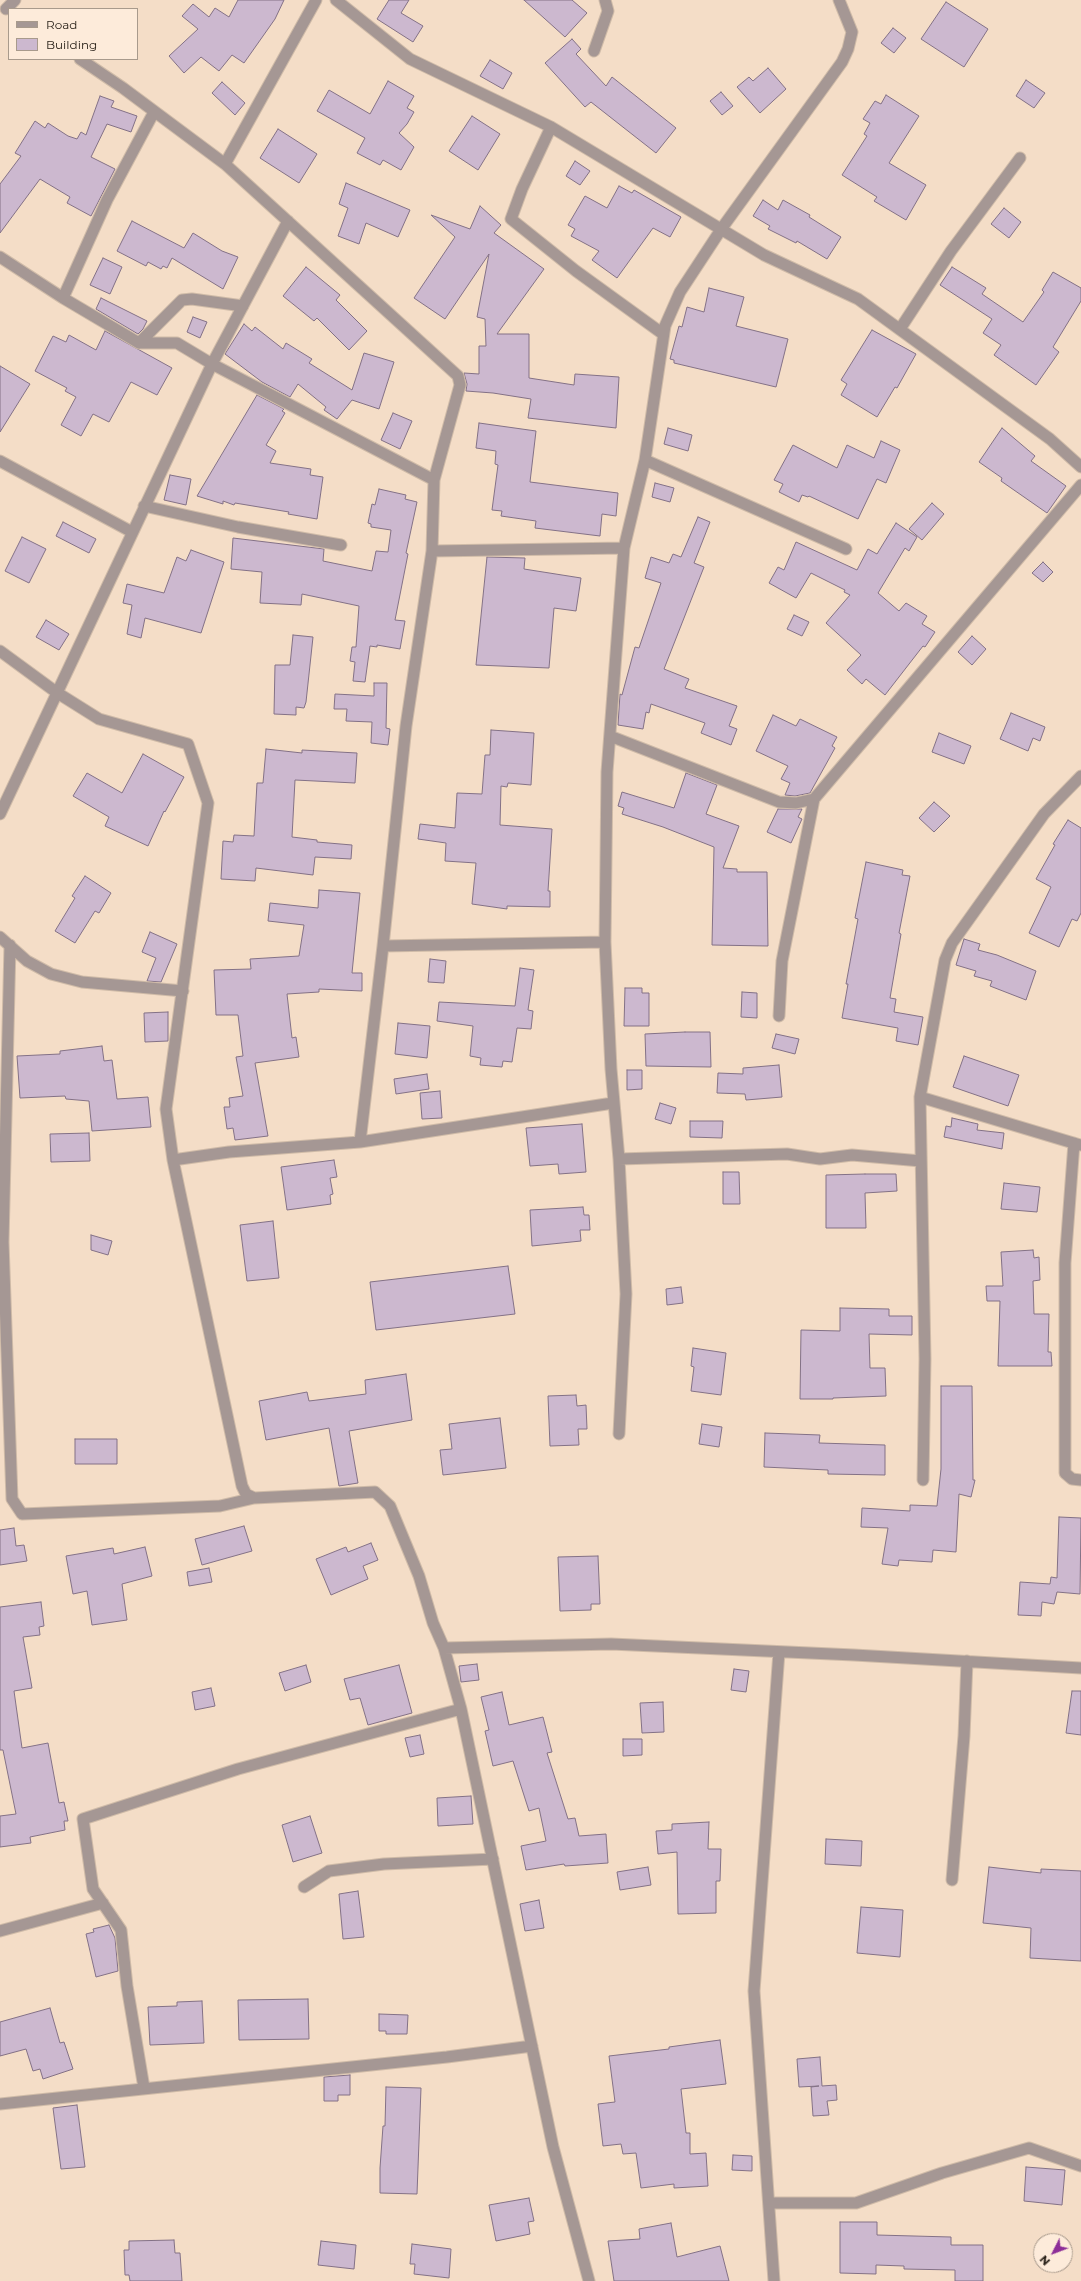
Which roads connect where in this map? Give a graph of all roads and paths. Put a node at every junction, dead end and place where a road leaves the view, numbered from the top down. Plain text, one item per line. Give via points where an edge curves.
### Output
1 (15, 0) edge
2 (316, 0) edge
3 (336, 0) edge
4 (605, 0) edge
5 (839, 0) edge
6 (5, 9) edge
7 (594, 51) dead end
8 (81, 60) edge
9 (154, 112) junction
10 (551, 127) junction
11 (1020, 158) dead end
12 (225, 164) junction
13 (288, 221) junction
14 (722, 228) junction
15 (0, 257) edge
16 (63, 298) junction
17 (243, 306) junction
18 (900, 329) junction
19 (663, 334) junction
20 (139, 343) junction
21 (212, 364) junction
22 (645, 460) junction
23 (0, 461) edge
24 (1081, 467) edge
25 (434, 480) junction
26 (1081, 484) edge
27 (144, 506) junction
28 (132, 532) junction
29 (341, 545) dead end
30 (624, 548) junction
31 (846, 548) dead end
32 (432, 551) junction
33 (0, 651) edge
34 (56, 692) junction
35 (610, 736) junction
36 (1081, 776) edge
37 (814, 800) junction
38 (0, 814) edge
39 (0, 937) edge
40 (605, 942) junction
41 (10, 945) junction
42 (383, 946) junction
43 (183, 990) junction
44 (779, 1016) dead end
45 (920, 1097) junction
46 (613, 1102) junction
47 (360, 1142) junction
48 (1078, 1144) edge
49 (619, 1159) junction
50 (173, 1160) junction
51 (921, 1161) junction
52 (2, 1242) edge
53 (619, 1434) dead end
54 (923, 1480) dead end
55 (1081, 1480) edge
56 (254, 1498) junction
57 (444, 1648) junction
58 (778, 1652) junction
59 (967, 1661) junction
60 (1081, 1668) edge
61 (461, 1709) junction
62 (493, 1859) junction
63 (952, 1880) dead end
64 (304, 1887) dead end
65 (103, 1903) junction
66 (0, 1931) edge
67 (532, 2046) junction
68 (144, 2088) junction
69 (0, 2104) edge
70 (1081, 2166) edge
71 (769, 2203) junction
72 (589, 2281) edge
73 (774, 2281) edge

1 - 6 street
2 - 12 street
3 - 10 street via 410,59
4 - 7 street via 608,11
5 - 14 street via 852,32 842,62
8 - 9 street
9 - 12 street
9 - 16 street via 107,200
10 - 14 street
10 - 19 street via 511,219 576,271
11 - 18 street via 950,251
12 - 13 street
13 - 17 street
13 - 25 street via 458,376 460,385
14 - 18 street via 764,256 858,299
14 - 19 street via 680,292
15 - 16 street
16 - 20 street
17 - 20 street via 182,300
17 - 21 street
18 - 24 street via 1050,439
19 - 22 street
20 - 21 street via 177,343
21 - 25 street
21 - 27 street
22 - 30 street
22 - 31 street
23 - 28 street
25 - 32 street
26 - 37 street
27 - 28 street
27 - 29 street via 238,527
28 - 34 street
30 - 32 street
30 - 35 street
32 - 42 street via 406,726
33 - 34 street
34 - 38 street
34 - 43 street via 100,719 188,744 208,803
35 - 37 street via 779,802
35 - 40 street via 607,772
36 - 45 street via 1044,814 952,943 945,960
37 - 44 street via 782,961
39 - 41 street
40 - 42 street
40 - 46 street
41 - 43 street via 27,961 51,974 82,982
41 - 52 street
42 - 47 street
43 - 50 street via 166,1109
45 - 48 street
45 - 51 street
46 - 47 street
46 - 49 street
47 - 50 street via 229,1152
48 - 55 street via 1065,1263 1066,1473 1072,1479
49 - 51 street via 787,1154 820,1159 852,1155
49 - 53 street via 626,1294
50 - 56 street via 242,1486 246,1494
51 - 54 street via 925,1359
52 - 56 street via 12,1499 22,1514 220,1506
56 - 57 street via 376,1492 390,1506 419,1576 433,1623
57 - 58 street via 611,1644
57 - 61 street
58 - 59 street
58 - 71 street via 754,1991
59 - 60 street
59 - 63 street via 964,1736
61 - 62 street
61 - 65 street via 238,1769 83,1819 93,1889
62 - 64 street via 384,1864 329,1872
62 - 67 street
65 - 66 street
65 - 68 street via 121,1930 127,1986
67 - 68 street
67 - 72 street via 553,2147
68 - 69 street
70 - 71 street via 1029,2148 942,2173 856,2203
71 - 73 street

